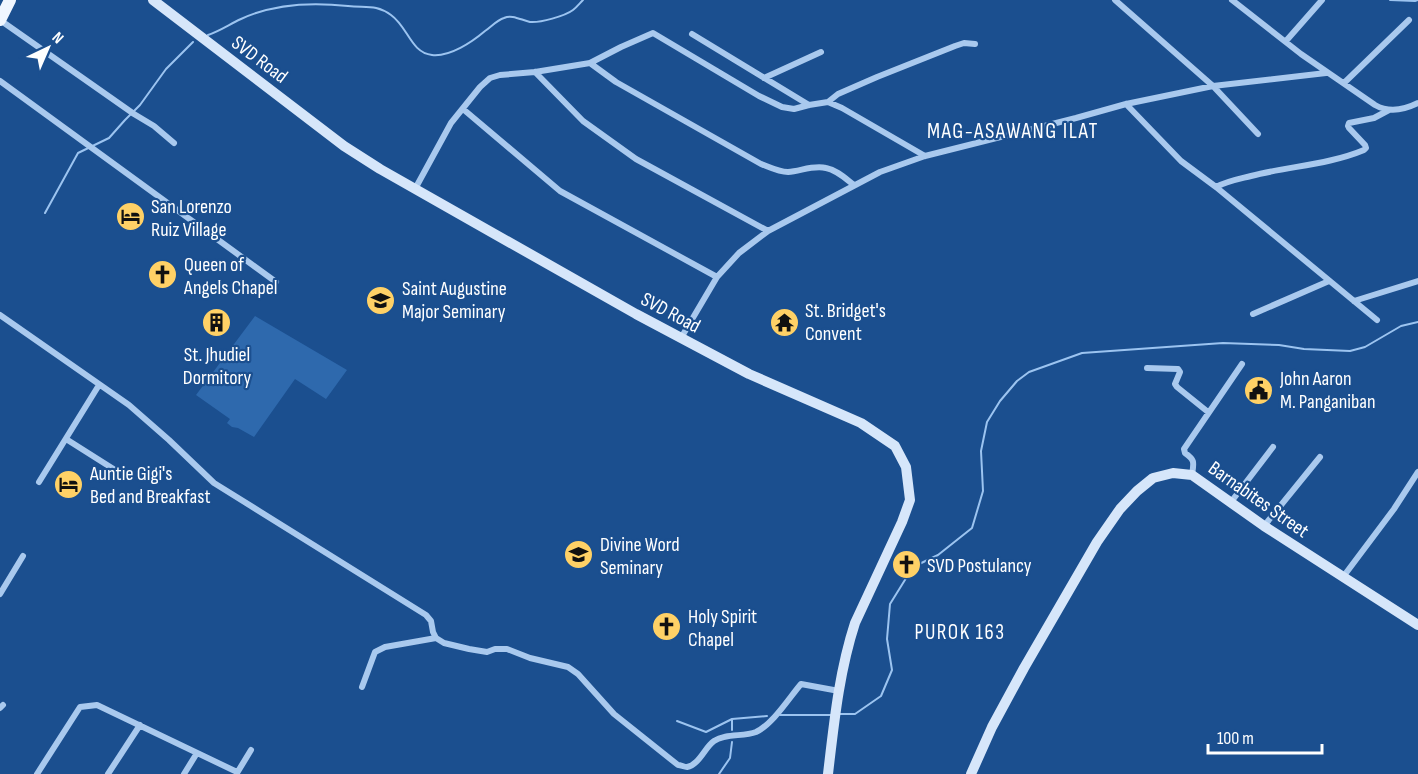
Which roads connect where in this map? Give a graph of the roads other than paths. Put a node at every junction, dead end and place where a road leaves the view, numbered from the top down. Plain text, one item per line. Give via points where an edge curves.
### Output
1 (10, 0) edge
2 (153, 0) edge
3 (1115, 0) edge
4 (1232, 0) edge
5 (1322, 0) edge
6 (0, 20) edge
7 (1409, 20) dead end
8 (692, 34) dead end
9 (1286, 41) junction
10 (975, 44) dead end
11 (821, 52) dead end
12 (590, 63) junction
13 (535, 72) junction
14 (1326, 72) junction
15 (764, 78) junction
16 (0, 81) edge
17 (1344, 83) junction
18 (1213, 86) junction
19 (828, 102) junction
20 (1126, 104) junction
21 (808, 105) junction
22 (1416, 106) edge
23 (464, 109) junction
24 (1389, 110) junction
25 (1258, 134) dead end
26 (174, 143) dead end
27 (925, 156) junction
28 (854, 185) junction
29 (1216, 187) junction
30 (415, 189) junction
31 (768, 231) junction
32 (717, 277) junction
33 (1329, 281) junction
34 (1418, 281) edge
35 (276, 282) dead end
36 (1354, 301) junction
37 (1253, 314) dead end
38 (0, 315) edge
39 (1377, 320) dead end
40 (681, 338) junction
41 (1242, 364) dead end
42 (1147, 368) dead end
43 (99, 385) junction
44 (1208, 412) junction
45 (66, 439) junction
46 (1273, 447) dead end
47 (1320, 457) dead end
48 (115, 470) dead end
49 (1418, 472) edge
50 (1192, 475) junction
51 (39, 482) dead end
52 (1231, 502) junction
53 (1264, 526) junction
54 (23, 556) dead end
55 (1343, 577) junction
56 (0, 594) edge
57 (1418, 625) edge
58 (436, 638) junction
59 (362, 687) dead end
60 (839, 691) junction
61 (140, 725) junction
62 (251, 750) dead end
63 (197, 753) junction
64 (237, 773) edge
65 (37, 774) edge
66 (108, 774) edge
67 (184, 774) edge
68 (828, 774) edge
69 (970, 774) edge

1 - 6 main road
2 - 30 main road, SVD Road via 344,146
3 - 18 street
4 - 9 street
5 - 9 street
6 - 26 street
7 - 17 street
8 - 15 street
9 - 14 street
10 - 19 street via 955,46 838,94
11 - 15 street
12 - 13 street
12 - 21 street via 653,33 774,103 794,109
12 - 28 street via 616,82 761,164 787,172 826,168
13 - 23 street via 490,78
13 - 31 street via 583,121 636,159
14 - 17 street
14 - 18 street
15 - 21 street
16 - 35 street
17 - 24 street
18 - 20 street
18 - 25 street
19 - 21 street
19 - 27 street
20 - 27 street
20 - 29 street via 1181,161
22 - 24 street
23 - 30 street via 451,123
23 - 32 street via 560,191
24 - 29 street via 1349,123 1365,145 1364,150
27 - 28 street
28 - 31 street
29 - 33 street
30 - 40 main road, SVD Road
31 - 32 street via 739,253
32 - 40 street
33 - 36 street
33 - 37 street
34 - 36 street
36 - 39 street
38 - 43 street
40 - 60 main road, SVD Road via 749,374 861,423 895,446 906,467 910,500 855,623
41 - 44 street
42 - 44 street via 1178,369 1177,387
43 - 45 street
43 - 58 street via 129,405 214,483 426,615
44 - 50 street via 1184,449 1193,459
45 - 48 street
45 - 51 street
46 - 52 street
47 - 53 street
49 - 55 street
50 - 52 main road, Barnabites Street
50 - 69 main road, Barnabites Street via 1173,473 1153,478 1112,520 1024,668
52 - 53 main road, Barnabites Street
53 - 55 main road, Barnabites Street
54 - 56 street
55 - 57 main road, Barnabites Street
58 - 59 street via 375,652
58 - 60 street via 469,650 507,649 568,667 614,714 678,765 688,767 713,741 762,728 801,684
60 - 68 main road, SVD Road
61 - 63 street
61 - 65 street via 97,705 80,707
61 - 66 street
62 - 64 street
63 - 64 street
63 - 67 street

